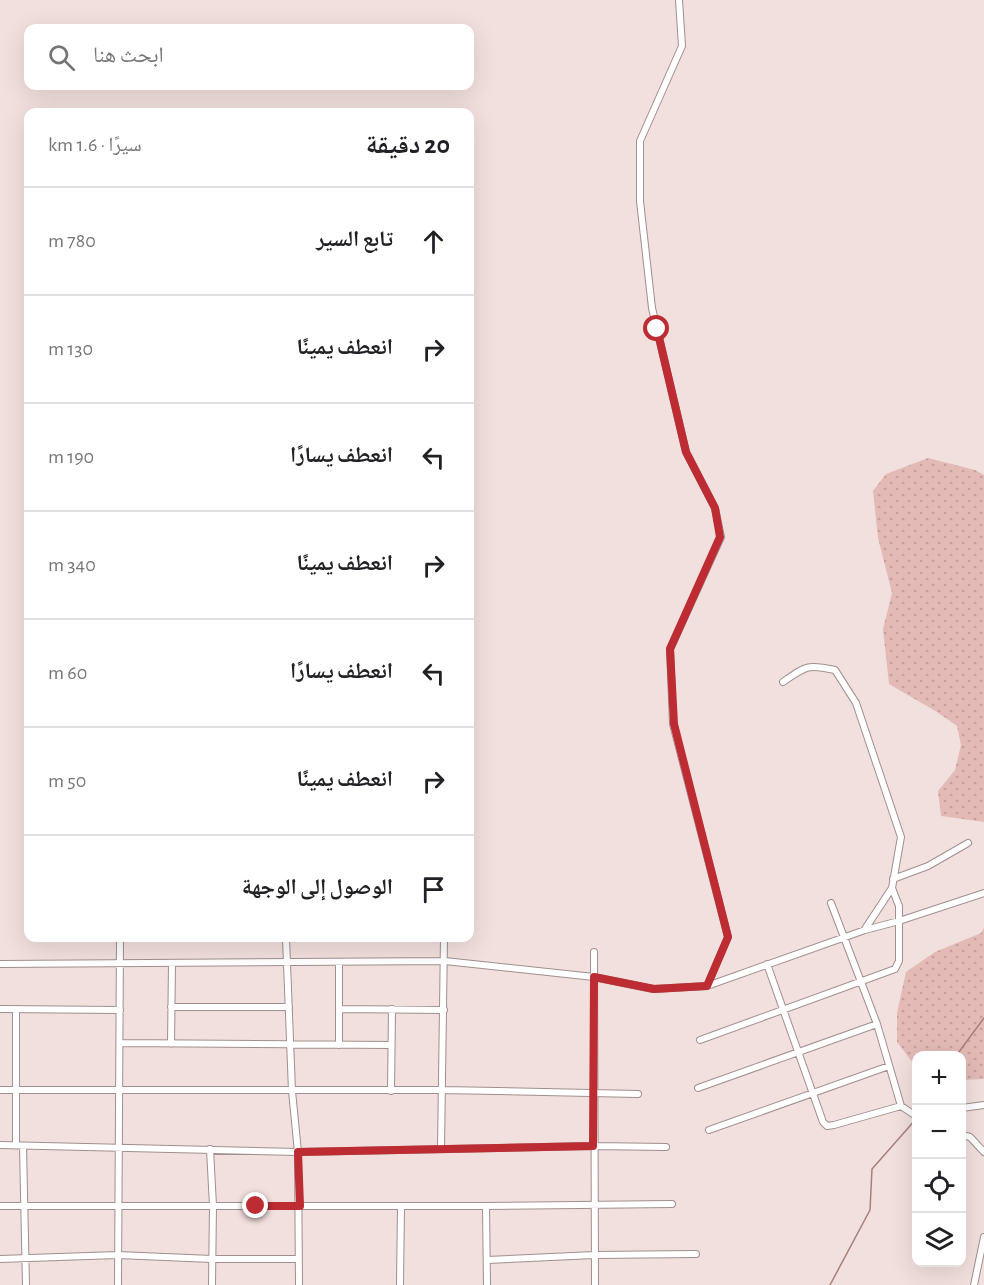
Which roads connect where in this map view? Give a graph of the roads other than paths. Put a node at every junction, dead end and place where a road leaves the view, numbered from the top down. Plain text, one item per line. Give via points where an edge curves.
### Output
1 (679, 0) edge
2 (783, 682) dead end
3 (968, 843) dead end
4 (893, 879) junction
5 (892, 888) junction
6 (984, 893) edge
7 (831, 903) dead end
8 (899, 921) junction
9 (865, 930) junction
10 (844, 937) junction
11 (120, 942) edge
12 (286, 942) edge
13 (444, 942) edge
14 (594, 952) dead end
15 (445, 961) junction
16 (287, 962) junction
17 (339, 962) junction
18 (0, 964) edge
19 (120, 964) junction
20 (172, 964) junction
21 (767, 964) junction
22 (594, 977) junction
23 (862, 982) junction
24 (707, 986) junction
25 (171, 1007) junction
26 (289, 1007) junction
27 (0, 1009) edge
28 (16, 1009) junction
29 (339, 1009) junction
30 (783, 1009) junction
31 (120, 1010) junction
32 (392, 1010) junction
33 (444, 1010) junction
34 (877, 1024) junction
35 (700, 1040) dead end
36 (120, 1043) junction
37 (171, 1044) junction
38 (290, 1045) junction
39 (339, 1045) junction
40 (391, 1046) junction
41 (799, 1053) junction
42 (889, 1066) junction
43 (698, 1088) dead end
44 (0, 1090) edge
45 (16, 1090) junction
46 (120, 1090) junction
47 (391, 1090) junction
48 (442, 1090) junction
49 (292, 1091) junction
50 (594, 1093) junction
51 (813, 1093) junction
52 (638, 1094) dead end
53 (984, 1105) edge
54 (901, 1106) junction
55 (966, 1107) edge
56 (912, 1113) edge
57 (709, 1130) dead end
58 (966, 1136) edge
59 (0, 1145) edge
60 (20, 1146) junction
61 (593, 1146) junction
62 (120, 1147) junction
63 (666, 1148) dead end
64 (210, 1149) junction
65 (441, 1149) junction
66 (298, 1152) junction
67 (984, 1152) edge
68 (672, 1204) dead end
69 (593, 1205) junction
70 (0, 1206) edge
71 (24, 1206) junction
72 (213, 1206) junction
73 (300, 1206) junction
74 (401, 1206) junction
75 (486, 1206) junction
76 (118, 1207) junction
77 (984, 1237) edge
78 (696, 1254) dead end
79 (118, 1255) junction
80 (594, 1255) junction
81 (26, 1258) junction
82 (0, 1259) edge
83 (212, 1259) junction
84 (297, 1259) junction
85 (487, 1260) junction
86 (981, 1270) edge
87 (26, 1285) edge
88 (118, 1285) edge
89 (212, 1285) edge
90 (298, 1285) edge
91 (400, 1285) edge
92 (487, 1285) edge
93 (595, 1285) edge
94 (974, 1285) edge

1 - 24 street via 682,46 640,141 640,201 652,308 686,452 715,508 720,537 670,649 674,724 728,937
2 - 4 street via 813,665 835,670 856,703 901,837
3 - 4 street via 928,866
4 - 5 street
5 - 8 street via 899,906
5 - 9 street
6 - 8 street
7 - 10 street
8 - 9 street
8 - 23 street via 899,961 895,969
9 - 10 street
10 - 21 street
10 - 23 street
11 - 19 street
12 - 16 street
13 - 15 street
14 - 22 street
15 - 17 street
15 - 22 street
15 - 33 street
16 - 17 street
16 - 20 street
16 - 26 street
17 - 29 street
18 - 19 street
19 - 20 street
19 - 31 street
20 - 25 street
21 - 24 street
21 - 30 street
22 - 24 street via 654,989
22 - 50 street
23 - 30 street
23 - 34 street
25 - 26 street
25 - 37 street
26 - 38 street
27 - 28 street
28 - 31 street
28 - 45 street
29 - 32 street
29 - 39 street
30 - 35 street
30 - 41 street
31 - 36 street
32 - 33 street
32 - 40 street
33 - 48 street
34 - 41 street
34 - 42 street
36 - 37 street
36 - 46 street
37 - 38 street
38 - 39 street
38 - 49 street
39 - 40 street
40 - 47 street
41 - 43 street
41 - 51 street
42 - 51 street
42 - 54 street
44 - 45 street
45 - 46 street
45 - 60 street
46 - 49 street
46 - 62 street
47 - 48 street
47 - 49 street
48 - 50 street
48 - 65 street
49 - 66 street
50 - 52 street
50 - 61 street
51 - 54 street via 827,1126
51 - 57 street
53 - 55 street
54 - 56 street
58 - 67 street
59 - 60 street
60 - 62 street
60 - 71 street
61 - 63 street
61 - 65 street
61 - 69 street
62 - 64 street
62 - 76 street
64 - 66 street
64 - 72 street
65 - 66 street
66 - 73 street
68 - 69 street
69 - 75 street
69 - 80 street
70 - 71 street
71 - 76 street
71 - 81 street
72 - 73 street
72 - 76 street
72 - 83 street
73 - 74 street
73 - 84 street
74 - 75 street
74 - 91 street
75 - 85 street
76 - 79 street
77 - 86 street
78 - 80 street
79 - 81 street
79 - 83 street
79 - 88 street
80 - 85 street
80 - 93 street
81 - 82 street
81 - 87 street
83 - 84 street
83 - 89 street
84 - 90 street
85 - 92 street
86 - 94 street

